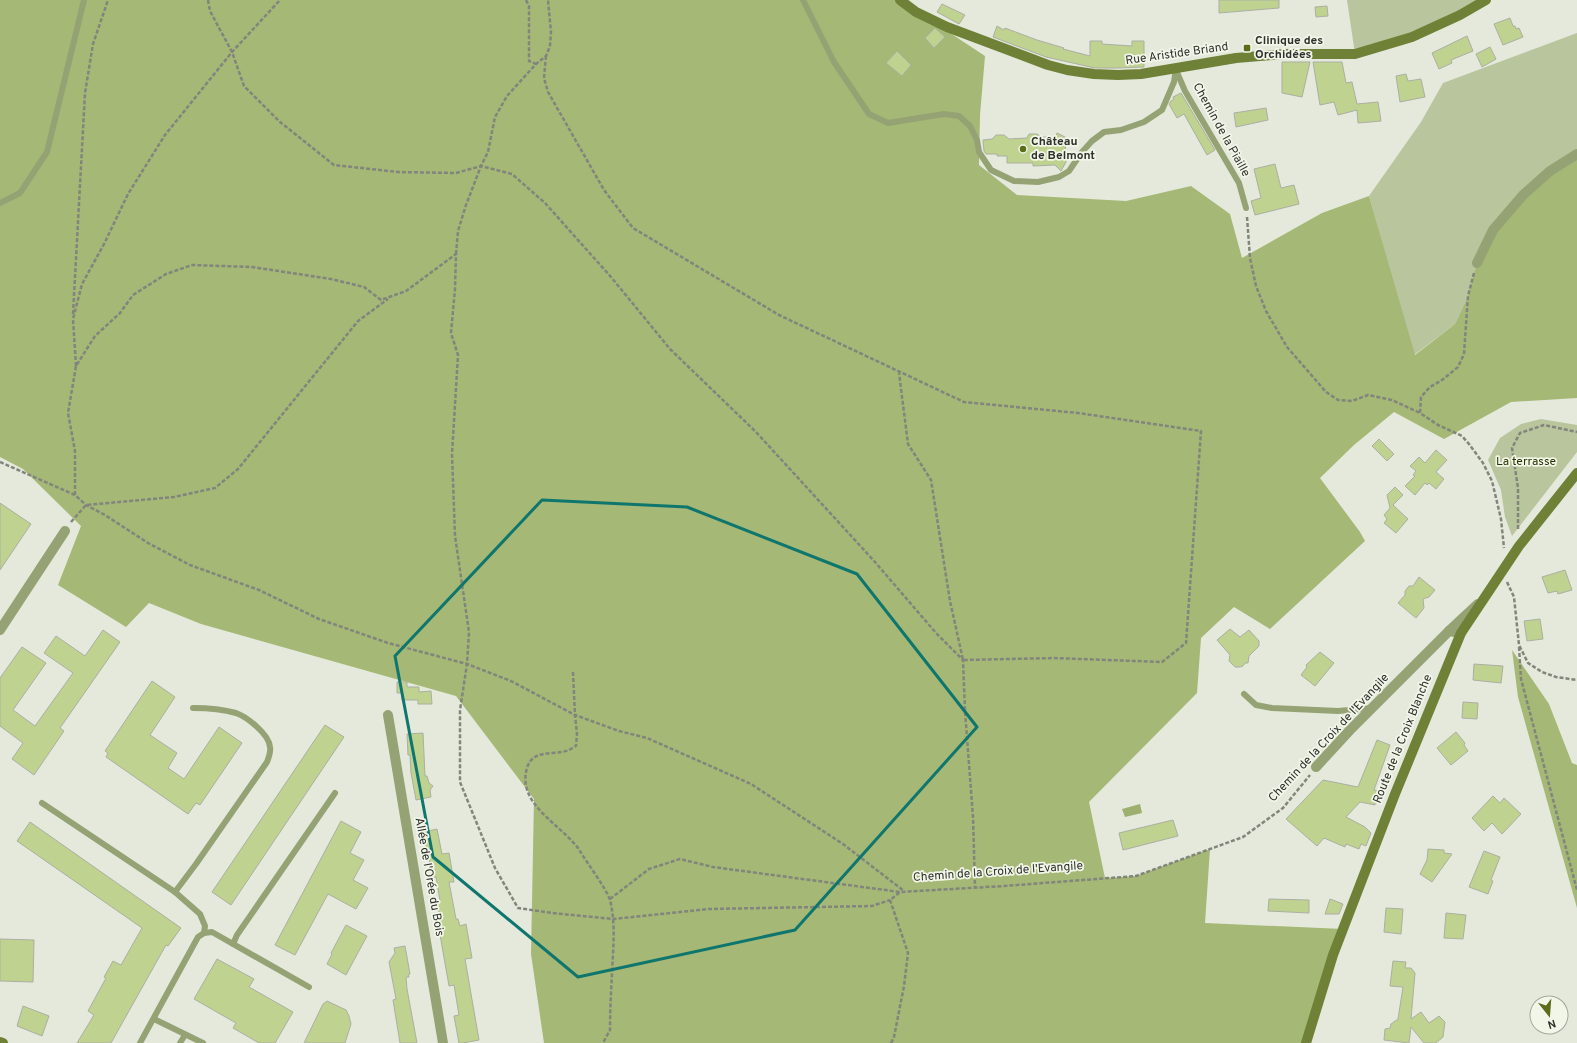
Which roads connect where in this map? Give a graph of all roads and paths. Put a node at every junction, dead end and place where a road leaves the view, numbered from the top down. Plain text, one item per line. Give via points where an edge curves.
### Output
1 (84, 0) edge
2 (108, 0) edge
3 (208, 0) edge
4 (280, 0) edge
5 (526, 0) edge
6 (548, 0) edge
7 (803, 0) edge
8 (900, 0) edge
9 (1481, 2) edge
10 (232, 52) junction
11 (546, 56) junction
12 (536, 64) junction
13 (1176, 68) junction
14 (1577, 154) edge
15 (481, 166) junction
16 (0, 203) edge
17 (1246, 208) joint
18 (456, 254) junction
19 (1477, 263) joint
20 (391, 296) junction
21 (73, 320) junction
22 (76, 366) junction
23 (899, 373) junction
24 (1420, 413) junction
25 (1577, 432) edge
26 (0, 462) edge
27 (1577, 473) edge
28 (75, 495) junction
29 (86, 505) junction
30 (65, 531) joint
31 (1519, 546) junction
32 (1505, 551) dead end
33 (1502, 571) junction
34 (1482, 600) junction
35 (0, 630) edge
36 (1448, 631) junction
37 (1461, 632) junction
38 (1519, 645) junction
39 (963, 660) junction
40 (467, 664) junction
41 (574, 672) dead end
42 (1577, 680) edge
43 (1244, 694) dead end
44 (193, 708) dead end
45 (1372, 708) junction
46 (388, 715) dead end
47 (575, 715) junction
48 (1316, 767) joint
49 (335, 793) dead end
50 (42, 803) dead end
51 (975, 887) junction
52 (1577, 890) edge
53 (904, 891) junction
54 (175, 892) junction
55 (900, 892) junction
56 (610, 900) junction
57 (890, 900) junction
58 (613, 918) junction
59 (204, 933) junction
60 (233, 944) junction
61 (309, 987) dead end
62 (154, 1019) junction
63 (185, 1035) junction
64 (0, 1042) edge
65 (3, 1043) edge
66 (140, 1043) edge
67 (180, 1043) edge
68 (204, 1043) edge
69 (443, 1043) edge
70 (603, 1043) edge
71 (891, 1043) edge
72 (1306, 1043) edge

1 - 16 lane via 47,152 20,193
2 - 21 path via 93,44 85,92
3 - 10 path via 210,11
4 - 10 path
5 - 12 path via 529,6 529,60
6 - 11 path via 551,32
7 - 13 lane via 834,62 869,114 888,123 944,114 959,116 970,126 977,140 979,152 991,170 1014,181 1038,182 1059,177 1069,171 1082,152 1104,132 1121,130 1144,122 1162,110 1174,82
8 - 13 main road, Rue Aristide Briand via 916,12 947,27 1067,70 1118,75
9 - 13 main road, Rue Aristide Briand via 1412,37 1355,54 1285,54 1236,58
10 - 15 path via 244,86 280,122 334,166 398,172 456,173
10 - 21 path via 165,135 128,194 82,284
11 - 12 path
11 - 23 path via 544,78 548,92 604,190 633,228 779,315
12 - 15 path via 507,96 495,117 488,152
13 - 17 lane, Chemin de la Piaille via 1185,90 1239,183
14 - 19 street via 1550,171 1523,195 1493,230
15 - 18 path via 458,231
15 - 39 path via 512,174 545,203 670,348 756,432
17 - 24 path via 1250,258 1256,286 1266,311 1286,347 1326,392 1338,400 1352,400 1368,395 1392,400
18 - 20 path via 406,291
18 - 40 path via 451,332 458,355 454,395 453,469 455,536 470,632
19 - 24 path via 1468,296 1464,354 1458,367 1430,387 1421,397
20 - 22 path via 381,300 364,287 331,279 252,267 192,265 166,274 133,295 120,313 95,336
20 - 29 path via 358,321 238,469 215,488 174,497
21 - 22 path
22 - 28 path via 68,413 75,451
23 - 39 path via 908,444 931,480 950,600
23 - 39 path via 964,402 1078,413 1201,432 1186,643 1162,662 1054,658
24 - 32 path via 1462,436 1483,463 1492,481
25 - 31 path via 1544,424 1520,433 1512,448 1518,488
26 - 28 path, Chemin de la Croix de l'Evangile
27 - 31 main road, Route de la Croix Blanche
28 - 29 path, Chemin de la Croix de l'Evangile
29 - 30 path
29 - 40 path, Chemin de la Croix de l'Evangile via 190,565 259,590 319,619 388,643
30 - 35 street
31 - 33 main road, Route de la Croix Blanche
33 - 34 main road, Route de la Croix Blanche
33 - 38 path via 1514,596
34 - 36 street, Chemin de la Croix de l'Evangile
34 - 37 main road, Route de la Croix Blanche
36 - 37 street
36 - 45 street, Chemin de la Croix de l'Evangile
37 - 72 main road, Route de la Croix Blanche via 1333,955
38 - 42 path via 1528,663 1542,672
38 - 52 path via 1521,680
39 - 51 path via 974,817
40 - 47 path, Chemin de la Croix de l'Evangile via 511,681
40 - 58 path via 460,710 460,782 495,868 518,908
41 - 47 path
43 - 45 lane via 1256,705 1268,708 1338,711
44 - 54 lane via 214,708 237,714 250,721 268,740 270,756
45 - 48 street, Chemin de la Croix de l'Evangile
46 - 69 street, Allée de l'Orée du Bois
47 - 53 path, Chemin de la Croix de l'Evangile via 647,738 751,784 843,844
47 - 56 path via 576,746 568,750 540,754 532,759 525,776 526,785 538,810 578,848
48 - 51 path, Chemin de la Croix de l'Evangile via 1283,808 1243,837 1136,876
49 - 60 lane
50 - 54 lane
51 - 53 path, Chemin de la Croix de l'Evangile
53 - 55 path
54 - 59 lane via 200,914 205,926
55 - 56 path via 713,866 680,859 649,869
55 - 57 path
56 - 58 path
57 - 58 path via 872,906 709,909
57 - 71 path via 908,953 904,986
58 - 70 path via 610,1030
59 - 60 lane via 212,932
59 - 62 lane via 198,936
60 - 61 lane
62 - 63 lane
62 - 66 lane
63 - 67 lane
63 - 68 lane
64 - 65 main road

